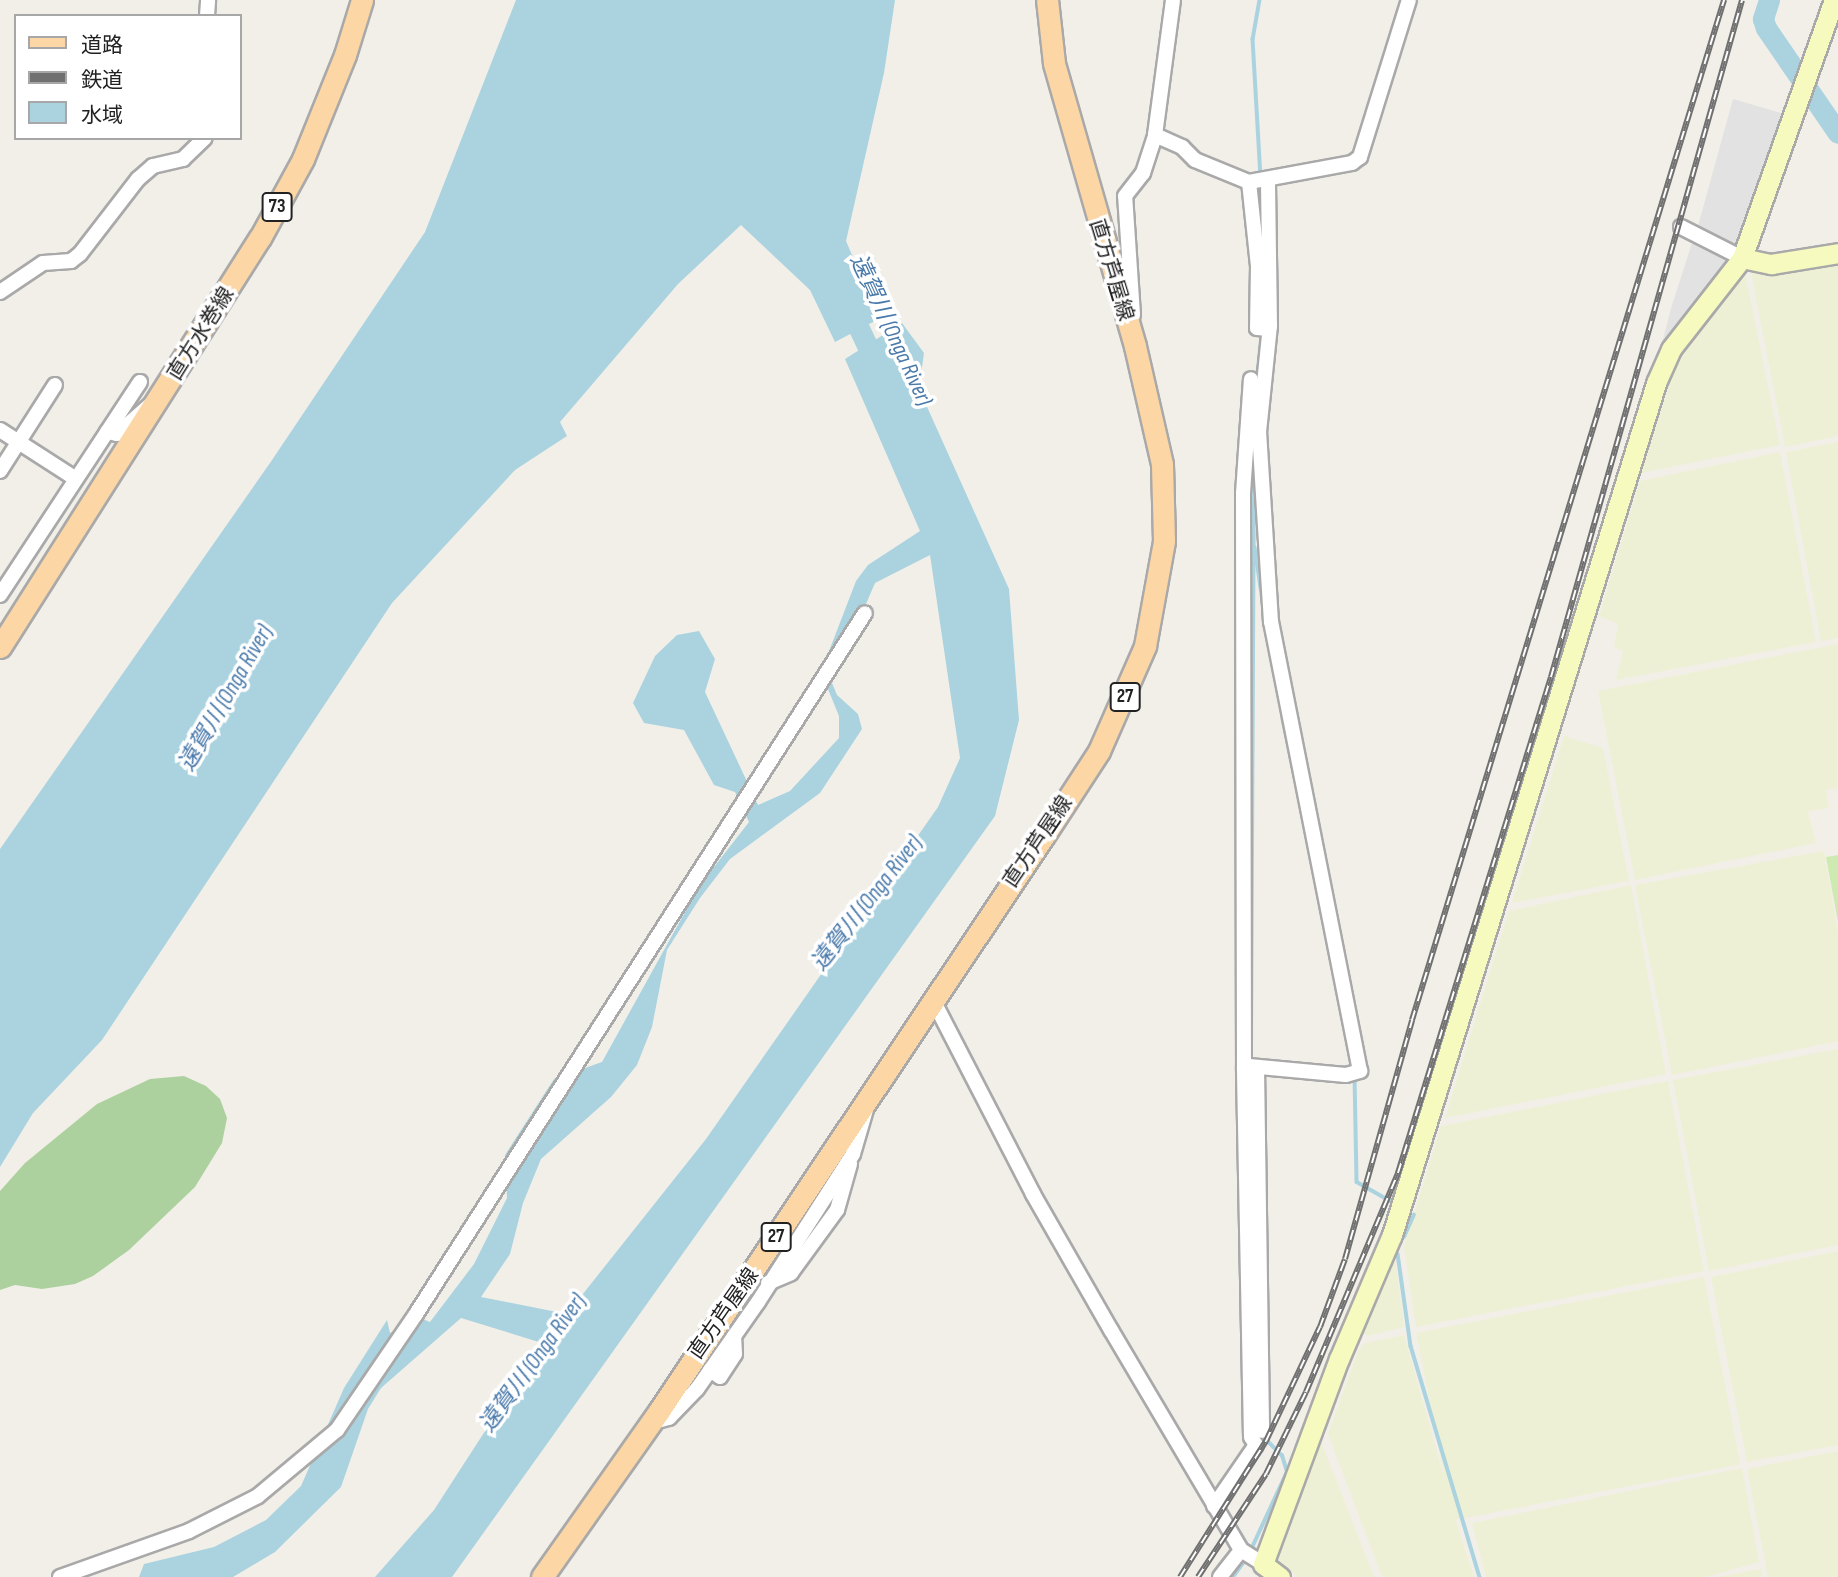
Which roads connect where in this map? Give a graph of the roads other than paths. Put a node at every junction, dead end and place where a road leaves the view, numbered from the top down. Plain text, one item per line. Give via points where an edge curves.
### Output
1 (362, 0) edge
2 (1047, 0) edge
3 (1173, 0) edge
4 (1409, 0) edge
5 (1835, 0) edge
6 (1155, 135) junction
7 (203, 140) edge
8 (1259, 181) junction
9 (1681, 227) dead end
10 (1838, 253) edge
11 (1742, 258) junction
12 (0, 292) edge
13 (1135, 346) junction
14 (1251, 379) dead end
15 (141, 382) dead end
16 (55, 385) dead end
17 (160, 399) junction
18 (0, 430) edge
19 (107, 432) junction
20 (19, 442) junction
21 (0, 471) edge
22 (76, 479) junction
23 (0, 595) edge
24 (864, 613) dead end
25 (0, 647) edge
26 (933, 1000) junction
27 (866, 1101) junction
28 (650, 1423) junction
29 (1262, 1431) dead end
30 (1214, 1506) junction
31 (1251, 1557) junction
32 (60, 1577) edge
33 (542, 1577) edge
34 (1220, 1577) edge
35 (1280, 1577) edge

1 - 17 main road, 直方水巻線 / 73 via 303,159
2 - 13 main road, 直方芦屋線 / 27 via 1060,88
3 - 6 street
4 - 8 street via 1360,157 1352,163
5 - 11 street
6 - 8 street via 1182,147 1195,160
6 - 13 street via 1143,173 1125,196
7 - 12 street via 183,159 153,166 138,179 71,261 43,263
8 - 29 street via 1265,328 1259,432 1270,622 1360,1072 1254,1067
9 - 11 street
10 - 11 street via 1771,264
11 - 31 street via 1671,349 1656,383 1407,1190
13 - 26 main road, 直方芦屋線 / 27 via 1163,464 1162,555 1145,646 1099,751
14 - 30 street via 1243,493 1244,1066 1251,1437 1256,1445
15 - 19 street
16 - 20 street
17 - 19 street via 140,410 117,434
17 - 25 main road, 直方水巻線 / 73
18 - 20 street
19 - 22 street
20 - 21 street
20 - 22 street
22 - 23 street
24 - 32 street via 424,1303 337,1430 258,1496 189,1531
26 - 27 main road, 直方芦屋線 / 27
26 - 30 street via 1033,1194
27 - 28 main road, 直方芦屋線 / 27
27 - 28 street via 867,1114 851,1156 734,1336 669,1418
28 - 33 main road, 直方芦屋線 / 27
30 - 31 street
31 - 34 street
31 - 35 street

